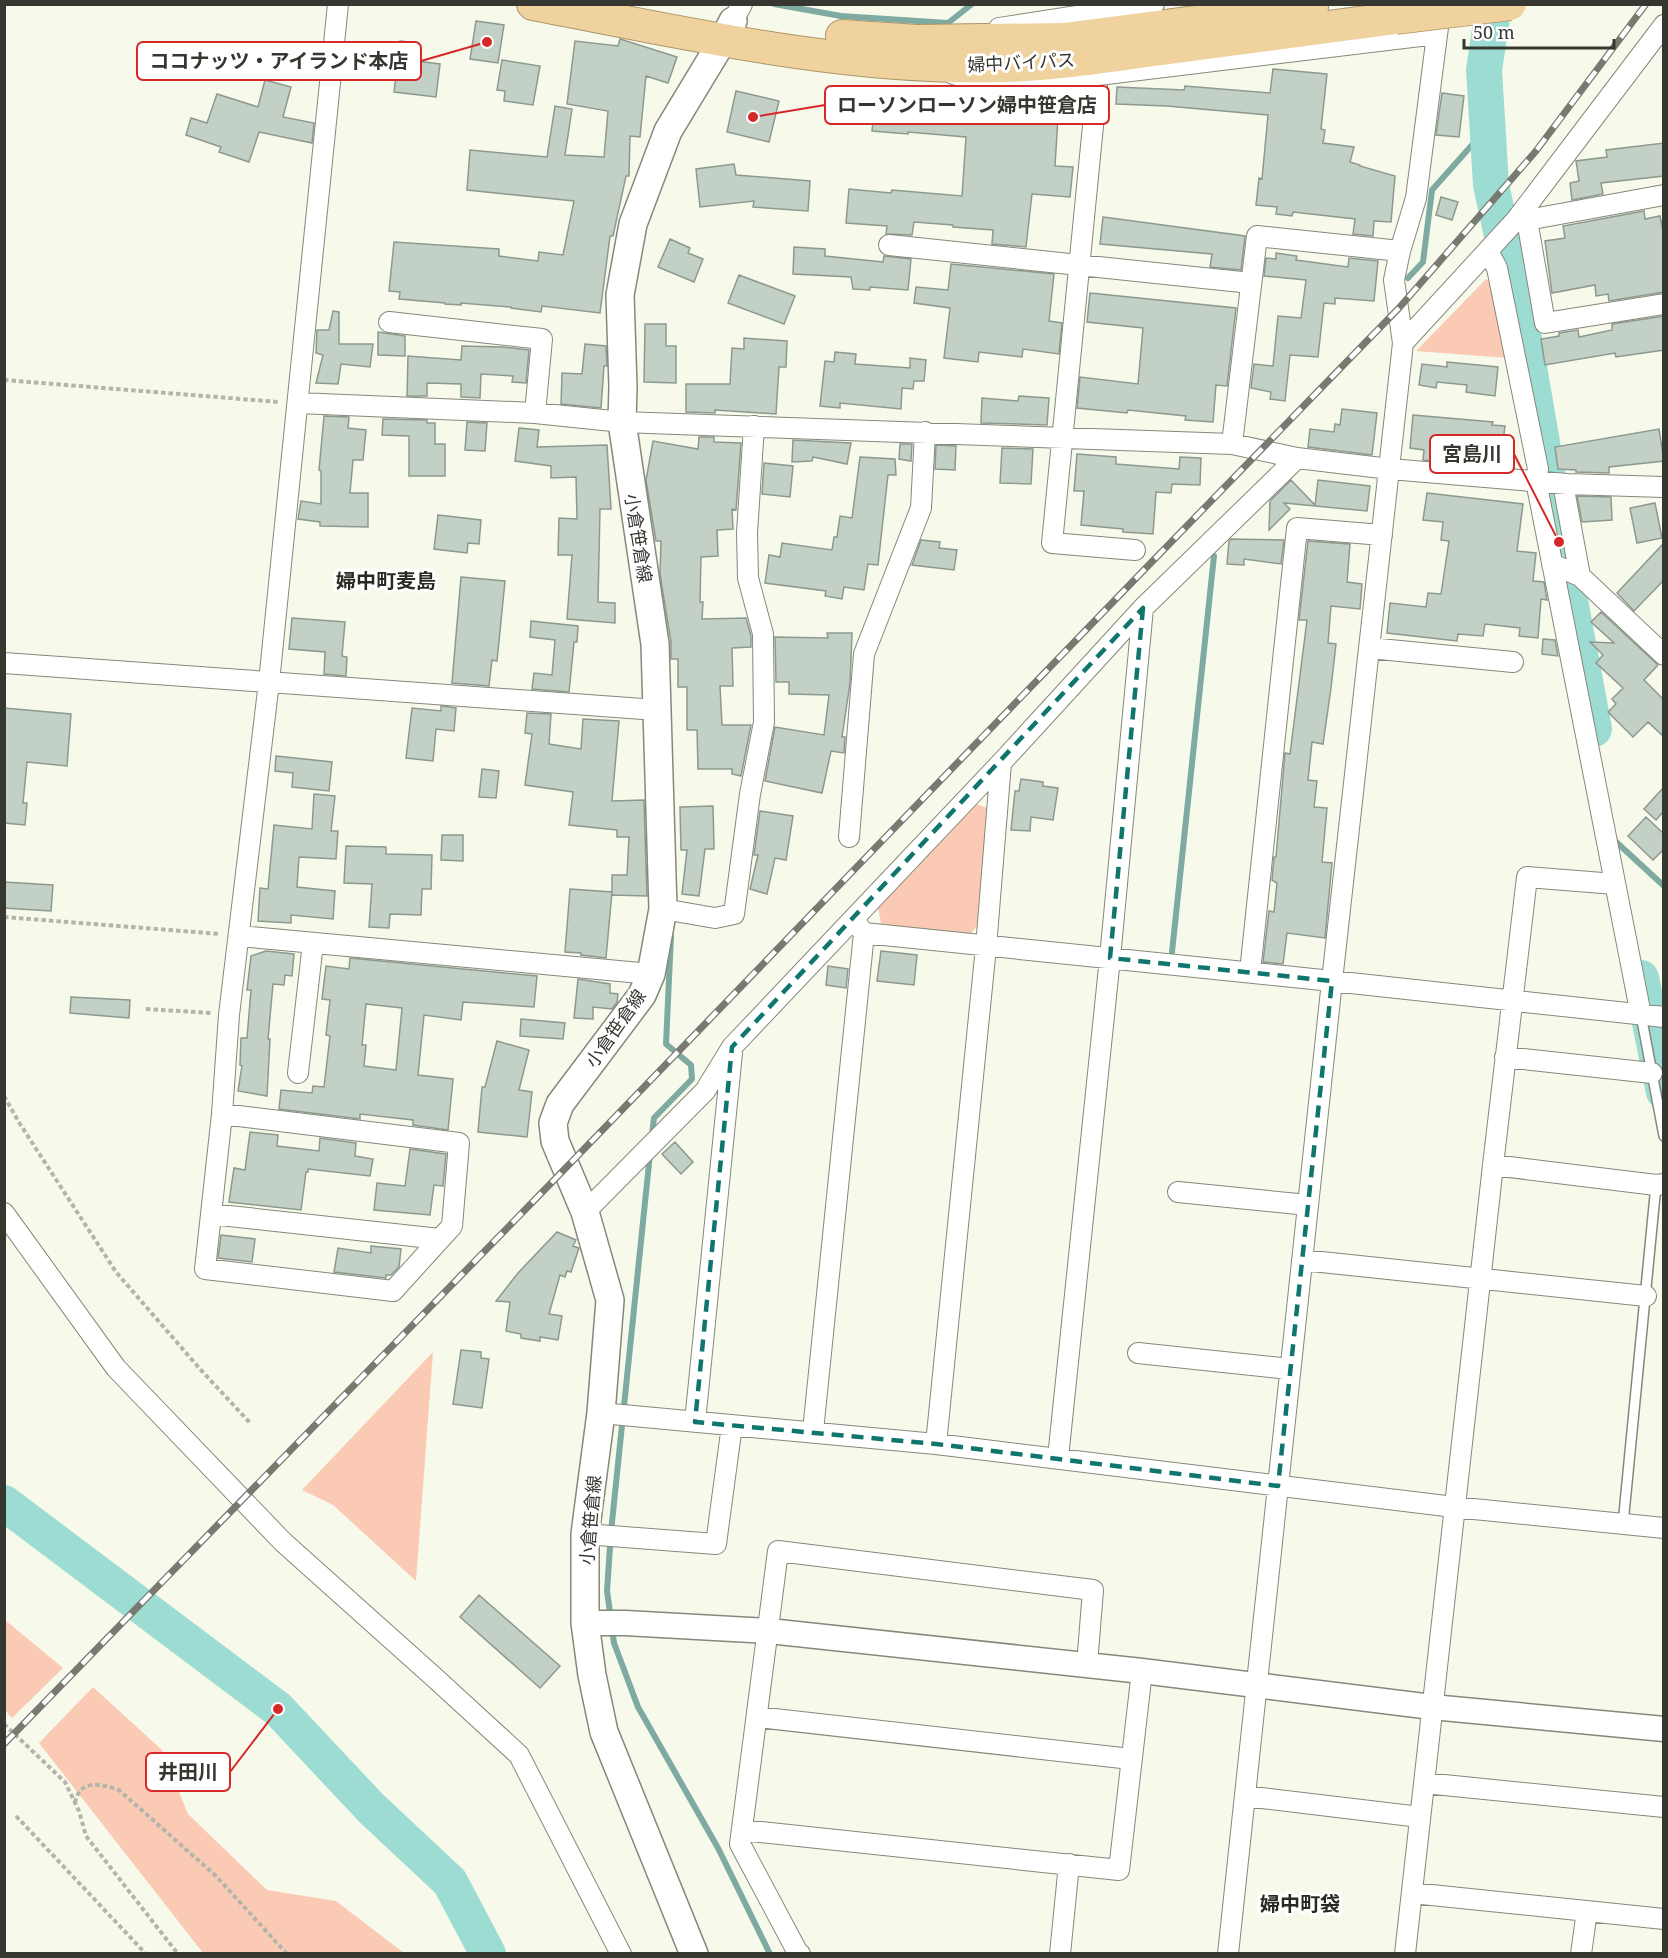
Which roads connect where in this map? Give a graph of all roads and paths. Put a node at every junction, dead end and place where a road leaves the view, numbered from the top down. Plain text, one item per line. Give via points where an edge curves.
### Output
1 (338, 4) edge
2 (533, 4) edge
3 (648, 4) edge
4 (1154, 4) edge
5 (1333, 4) edge
6 (1441, 4) edge
7 (1510, 4) edge
8 (1108, 8) edge
9 (733, 22) edge
10 (1664, 26) edge
11 (1437, 34) junction
12 (918, 53) junction
13 (1098, 75) junction
14 (1664, 195) edge
15 (1522, 217) junction
16 (889, 245) dead end
17 (1492, 247) junction
18 (1400, 251) junction
19 (1080, 264) junction
20 (1251, 283) junction
21 (1664, 304) edge
22 (389, 322) dead end
23 (1403, 343) junction
24 (4, 380) edge
25 (298, 403) junction
26 (536, 413) junction
27 (622, 422) junction
28 (754, 426) junction
29 (925, 432) junction
30 (1064, 436) junction
31 (1232, 444) junction
32 (1297, 458) junction
33 (1389, 469) junction
34 (1536, 481) junction
35 (1563, 484) junction
36 (1664, 487) edge
37 (1382, 535) junction
38 (1135, 550) dead end
39 (1552, 564) junction
40 (1580, 576) junction
41 (1143, 608) junction
42 (1369, 648) junction
43 (1664, 655) edge
44 (1513, 662) dead end
45 (4, 663) edge
46 (269, 681) junction
47 (657, 710) junction
48 (1001, 763) junction
49 (849, 837) dead end
50 (1615, 884) junction
51 (663, 909) junction
52 (4, 917) edge
53 (859, 927) junction
54 (239, 936) junction
55 (313, 943) junction
56 (986, 946) junction
57 (1110, 958) junction
58 (1250, 972) junction
59 (651, 974) junction
60 (1332, 981) junction
61 (1511, 999) junction
62 (146, 1008) dead end
63 (229, 1014) junction
64 (1641, 1014) junction
65 (1663, 1021) edge
66 (732, 1047) junction
67 (1505, 1058) junction
68 (298, 1073) dead end
69 (1652, 1073) junction
70 (4, 1095) edge
71 (222, 1114) junction
72 (1664, 1136) edge
73 (1492, 1165) junction
74 (1660, 1184) edge
75 (1178, 1192) dead end
76 (1308, 1205) junction
77 (585, 1212) junction
78 (4, 1213) edge
79 (211, 1214) junction
80 (440, 1239) junction
81 (1302, 1260) junction
82 (1480, 1278) junction
83 (1646, 1296) junction
84 (1138, 1353) dead end
85 (1290, 1370) junction
86 (601, 1413) junction
87 (695, 1422) junction
88 (251, 1424) dead end
89 (732, 1425) junction
90 (813, 1431) junction
91 (936, 1444) junction
92 (1058, 1458) junction
93 (1278, 1486) junction
94 (1454, 1507) junction
95 (1623, 1524) junction
96 (1664, 1528) edge
97 (585, 1534) junction
98 (585, 1623) junction
99 (769, 1631) junction
100 (1087, 1665) junction
101 (1142, 1671) junction
102 (1256, 1686) junction
103 (1432, 1707) junction
104 (757, 1717) junction
105 (4, 1724) edge
106 (1664, 1729) edge
107 (1131, 1759) junction
108 (1424, 1783) junction
109 (1245, 1796) junction
110 (75, 1803) junction
111 (1664, 1808) edge
112 (16, 1816) dead end
113 (1420, 1817) junction
114 (742, 1830) junction
115 (1069, 1864) junction
116 (1412, 1893) junction
117 (1587, 1911) junction
118 (1664, 1919) edge
119 (146, 1953) edge
120 (178, 1953) edge
121 (287, 1953) edge
122 (621, 1953) edge
123 (694, 1953) edge
124 (800, 1953) edge
125 (1060, 1953) edge
126 (1228, 1953) edge
127 (1405, 1953) edge
128 (1581, 1953) edge

1 - 25 street
2 - 9 highway, 婦中バイパス
3 - 9 highway, 婦中バイパス
4 - 8 street
5 - 12 highway, 婦中バイパス via 1064,39
6 - 11 street
7 - 12 highway, 婦中バイパス, bridge via 1092,58 996,66
8 - 12 street
9 - 12 highway, 婦中バイパス via 849,37
9 - 27 main road, 小倉笹倉線 via 668,131 633,224 620,295
10 - 15 street
11 - 13 street
11 - 18 street via 1416,198
12 - 13 street via 991,86
13 - 19 street
14 - 15 street
15 - 17 street
15 - 21 street via 1545,323
16 - 19 street
17 - 23 street
17 - 34 street via 1538,469
18 - 20 street via 1257,236
18 - 23 street via 1394,280
19 - 20 street
19 - 30 street
20 - 31 street
22 - 26 street via 542,339
23 - 33 street
24 - 25 path
25 - 26 street
25 - 46 street
26 - 27 street
27 - 28 street
27 - 47 main road, 小倉笹倉線 via 656,644
28 - 29 street
28 - 51 street via 748,578 763,634 764,722 734,914 715,918
29 - 30 street
29 - 49 street via 921,508 864,654
30 - 31 street
30 - 38 street via 1052,543
31 - 32 street
32 - 33 street
32 - 41 street
33 - 34 street
33 - 37 street
34 - 35 street
34 - 39 street
35 - 36 street
35 - 40 street
37 - 42 street
37 - 58 street via 1298,528
39 - 40 street
39 - 50 street
40 - 43 street
41 - 48 street
41 - 57 street
42 - 44 street
42 - 60 street
45 - 46 street
46 - 47 street
46 - 54 street
47 - 51 main road, 小倉笹倉線
48 - 53 street
48 - 56 street
50 - 61 street via 1527,877
50 - 64 street
51 - 59 main road, 小倉笹倉線
52 - 54 path
53 - 56 street
53 - 66 street
53 - 90 street
54 - 55 street
54 - 63 street
55 - 59 street
55 - 68 street
56 - 57 street
56 - 91 street
57 - 58 street
57 - 92 street
58 - 60 street
59 - 77 main road, 小倉笹倉線 via 642,995 560,1104 553,1123 555,1141
60 - 61 street
60 - 76 street
61 - 64 street
61 - 67 street
62 - 63 path
63 - 71 street
64 - 65 street
64 - 69 lane
66 - 77 street via 705,1091
66 - 87 street
67 - 69 street
67 - 73 street
69 - 72 lane
70 - 88 path via 116,1272
71 - 79 street
71 - 80 street via 459,1143 452,1226
73 - 74 street
73 - 82 street
74 - 83 lane
75 - 76 street
76 - 81 street
77 - 86 main road, 小倉笹倉線 via 610,1300
78 - 122 street via 116,1368 283,1542 519,1755
79 - 80 street
79 - 80 street via 205,1269 393,1291
81 - 82 street
81 - 85 street
82 - 83 street
82 - 94 street
83 - 95 lane
84 - 85 street
85 - 93 street
86 - 87 street
86 - 97 main road, 小倉笹倉線
87 - 89 street
89 - 90 street
89 - 97 street via 716,1544
90 - 91 street
91 - 92 street
92 - 93 street
93 - 94 street
93 - 102 street
94 - 95 street
94 - 103 street
95 - 96 street
97 - 98 main road, 小倉笹倉線
98 - 99 street
98 - 123 main road, 小倉笹倉線 via 604,1732
99 - 100 street
99 - 100 street via 778,1551 1093,1590
99 - 104 street
100 - 101 street
101 - 102 street
101 - 107 street
102 - 103 street
102 - 109 street
103 - 106 street
103 - 108 street
104 - 107 street
104 - 114 street
105 - 110 path via 65,1782
107 - 115 street via 1119,1870
108 - 111 street
108 - 113 street
109 - 113 street
109 - 126 street
110 - 120 path via 86,1836
110 - 121 path via 81,1788 102,1784 119,1790 216,1876
112 - 119 path
113 - 116 street
114 - 115 street
114 - 124 street via 740,1844
115 - 125 street
116 - 117 street
116 - 127 street
117 - 118 street
117 - 128 street

